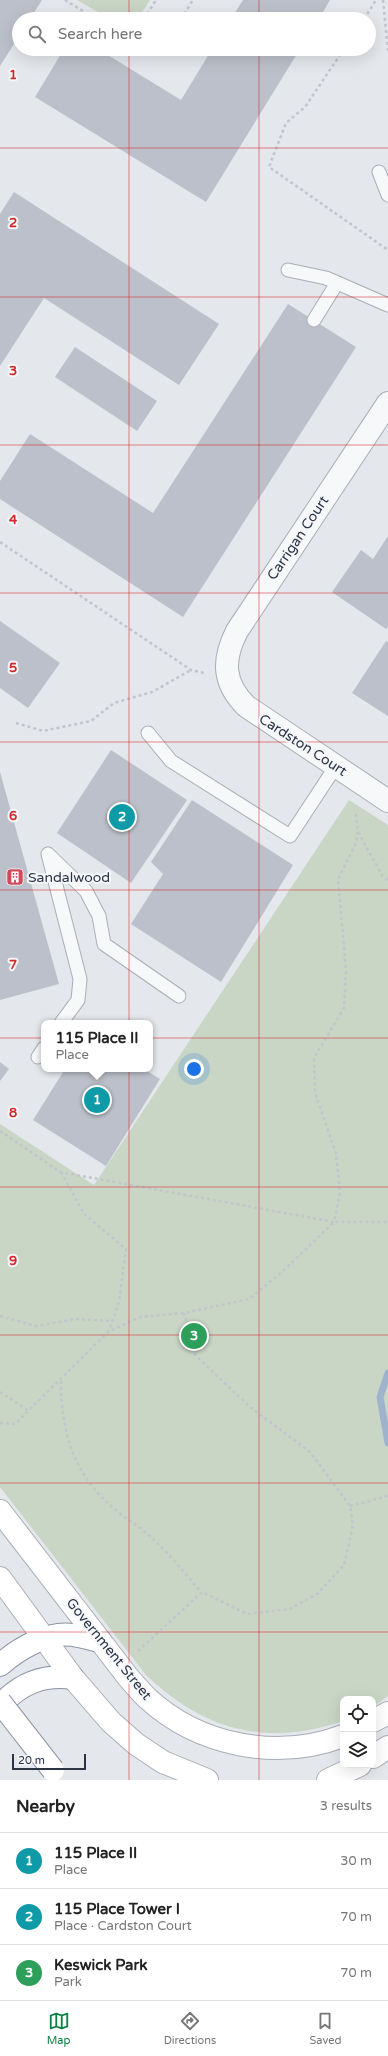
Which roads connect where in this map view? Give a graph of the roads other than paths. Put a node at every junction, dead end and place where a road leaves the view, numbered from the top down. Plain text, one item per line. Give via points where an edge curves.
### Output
1 (379, 172) dead end
2 (388, 194) edge
3 (288, 270) dead end
4 (337, 283) junction
5 (388, 305) edge
6 (314, 320) dead end
7 (388, 403) edge
8 (228, 680) joint
9 (148, 733) dead end
10 (336, 766) junction
11 (388, 801) edge
12 (178, 996) dead end
13 (64, 1020) edge
14 (0, 1511) edge
15 (0, 1578) edge
16 (43, 1638) junction
17 (100, 1641) junction
18 (0, 1665) edge
19 (72, 1678) junction
20 (0, 1702) edge
21 (0, 1706) edge
22 (388, 1712) edge
23 (376, 1719) edge
24 (340, 1737) edge
25 (388, 1747) edge
26 (376, 1755) edge
27 (354, 1768) edge
28 (57, 1775) edge
29 (207, 1780) edge
30 (328, 1780) edge

1 - 2 lane
3 - 4 lane via 326,278
4 - 5 lane
4 - 6 lane
7 - 8 street, Carrigan Court via 230,644 227,655
8 - 10 street, Cardston Court via 238,698 246,706
9 - 10 lane via 171,761 290,836
10 - 11 street, Cardston Court
12 - 13 lane via 104,944 99,916 86,891 48,854 80,979 78,1000
14 - 17 main road, Government Street
15 - 16 main road
16 - 17 main road via 71,1634
16 - 18 main road
16 - 19 main road
17 - 24 main road, Government Street via 147,1698 171,1716 222,1741 256,1748 290,1748 323,1743
19 - 21 main road via 56,1676 29,1682
19 - 29 main road via 111,1722 136,1744 163,1762
20 - 28 main road, bridge
22 - 23 main road
25 - 26 main road
27 - 30 main road

